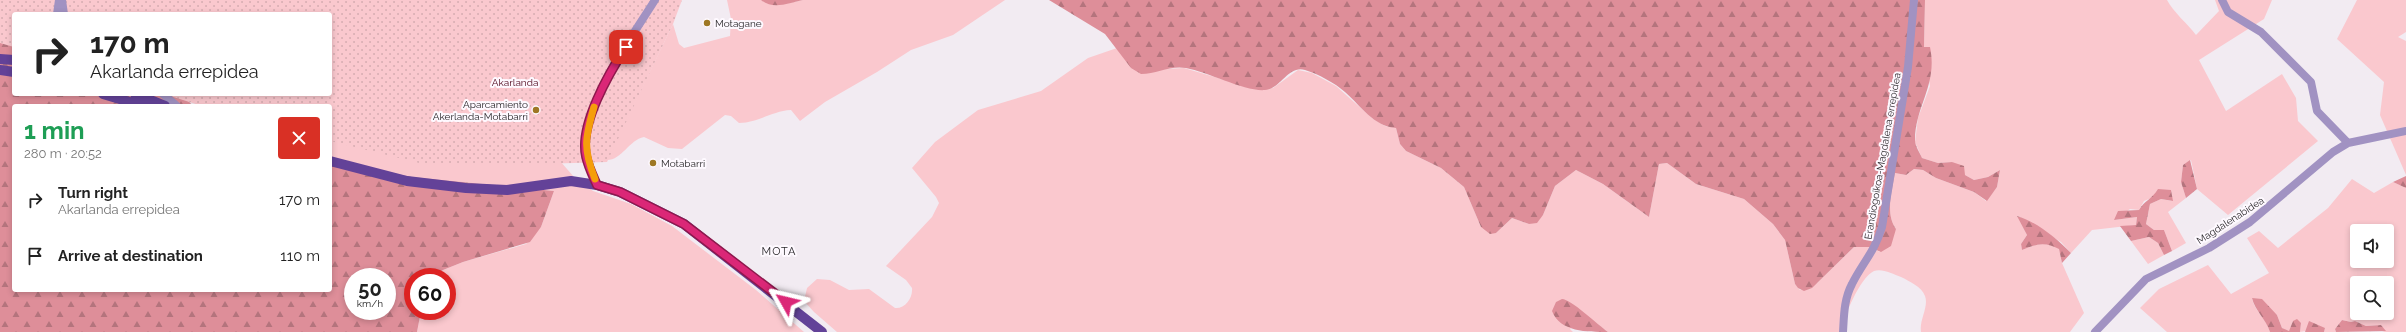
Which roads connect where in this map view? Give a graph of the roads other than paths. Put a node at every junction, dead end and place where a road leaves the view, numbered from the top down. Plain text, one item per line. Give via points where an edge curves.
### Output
1 (60, 0) edge
2 (655, 0) edge
3 (1914, 0) edge
4 (2222, 0) edge
5 (57, 12) edge
6 (63, 12) edge
7 (0, 59) edge
8 (12, 62) edge
9 (12, 63) edge
10 (0, 69) edge
11 (12, 72) edge
12 (113, 96) edge
13 (124, 96) edge
14 (166, 96) edge
15 (138, 101) edge
16 (154, 104) edge
17 (176, 104) edge
18 (2406, 131) edge
19 (2348, 144) junction
20 (332, 162) edge
21 (597, 185) junction
22 (822, 332) edge
23 (1843, 332) edge
24 (2095, 332) edge

1 - 5 street
1 - 6 street
2 - 21 street via 604,81 592,114 586,155
3 - 23 street, Erandiogoikoa-Magdalena errepidea via 1908,67 1882,227 1876,246 1852,284 1844,306
4 - 19 street via 2228,12 2260,32 2311,82 2317,111
7 - 8 main road
9 - 10 street
10 - 11 main road
12 - 15 main road
13 - 15 street
14 - 17 street
15 - 16 main road
18 - 19 street, Magdalenabidea
19 - 24 street, Magdalenabidea via 2333,152 2250,222 2208,248 2146,279
20 - 21 main road via 407,181 466,188 507,190 571,181
21 - 22 main road via 620,192 684,224

